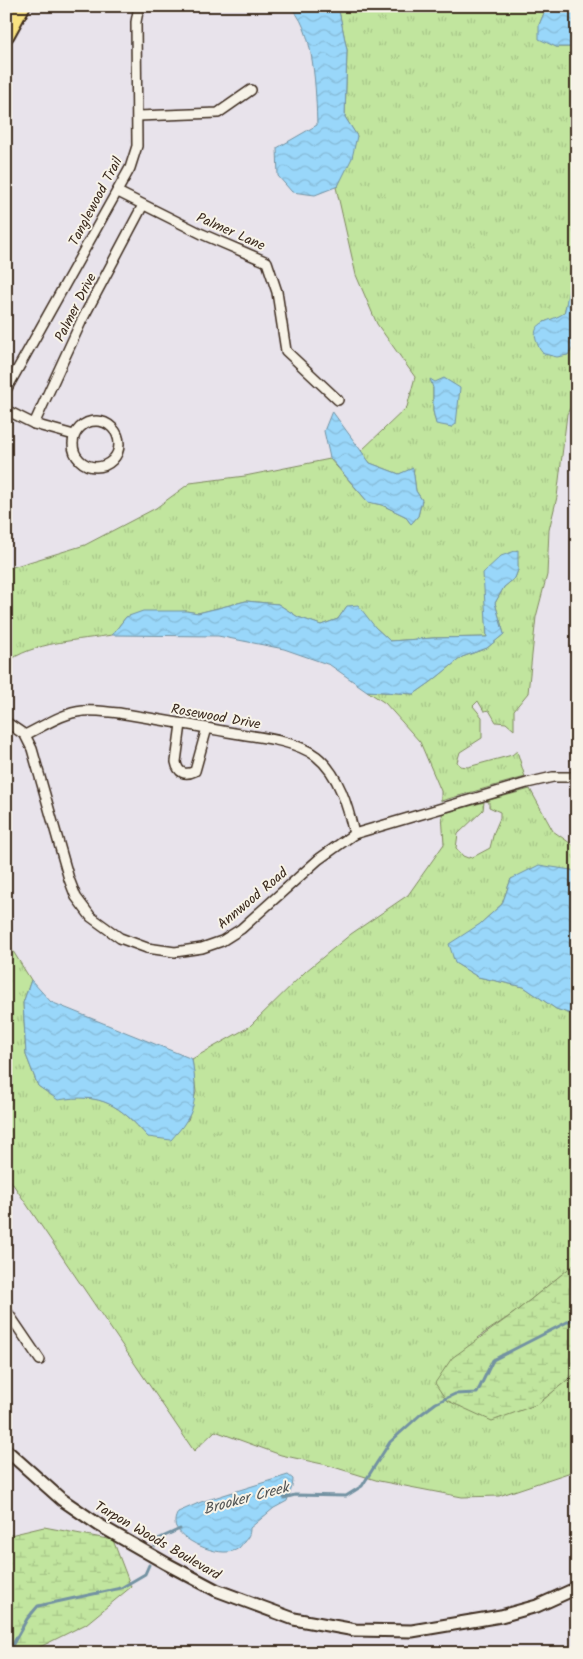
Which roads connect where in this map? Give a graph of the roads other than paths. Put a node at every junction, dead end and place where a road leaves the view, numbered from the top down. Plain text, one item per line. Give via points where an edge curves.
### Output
1 (22, 6) edge
2 (139, 6) edge
3 (6, 35) edge
4 (252, 90) dead end
5 (138, 116) junction
6 (118, 192) junction
7 (144, 205) junction
8 (6, 390) edge
9 (338, 400) dead end
10 (6, 410) edge
11 (34, 424) junction
12 (74, 435) junction
13 (6, 722) edge
14 (181, 724) junction
15 (207, 728) junction
16 (25, 735) junction
17 (577, 777) edge
18 (354, 834) junction
19 (6, 1310) edge
20 (40, 1360) dead end
21 (8, 1454) edge
22 (577, 1588) edge

1 - 3 main road
2 - 5 street, Tanglewood Trail via 136,22
4 - 5 street via 218,113
5 - 6 street, Tanglewood Trail via 137,146
6 - 7 street, Palmer Lane
6 - 8 street, Tanglewood Trail
7 - 9 street, Palmer Lane via 267,262 277,292 286,352
7 - 11 street, Palmer Drive via 81,322
10 - 11 street
11 - 12 street
12 - 12 street via 91,420 106,422 117,433 120,448 112,461 98,467 90,466 83,463 74,451
13 - 16 street
14 - 15 street, Rosewood Drive
14 - 15 street via 176,762 181,773 186,774 195,771
14 - 16 street, Rosewood Drive via 119,713 82,711 62,716
15 - 18 street, Rosewood Drive via 287,742 315,756 340,789
16 - 18 street, Annwood Road via 76,897 91,918 120,938 147,948 175,952 222,941 241,929 320,859
17 - 18 street, Annwood Road via 553,777 527,783
19 - 20 street
21 - 22 street, Tarpon Woods Boulevard via 61,1499 158,1559 216,1590 294,1618 355,1630 412,1631 501,1616 537,1606

